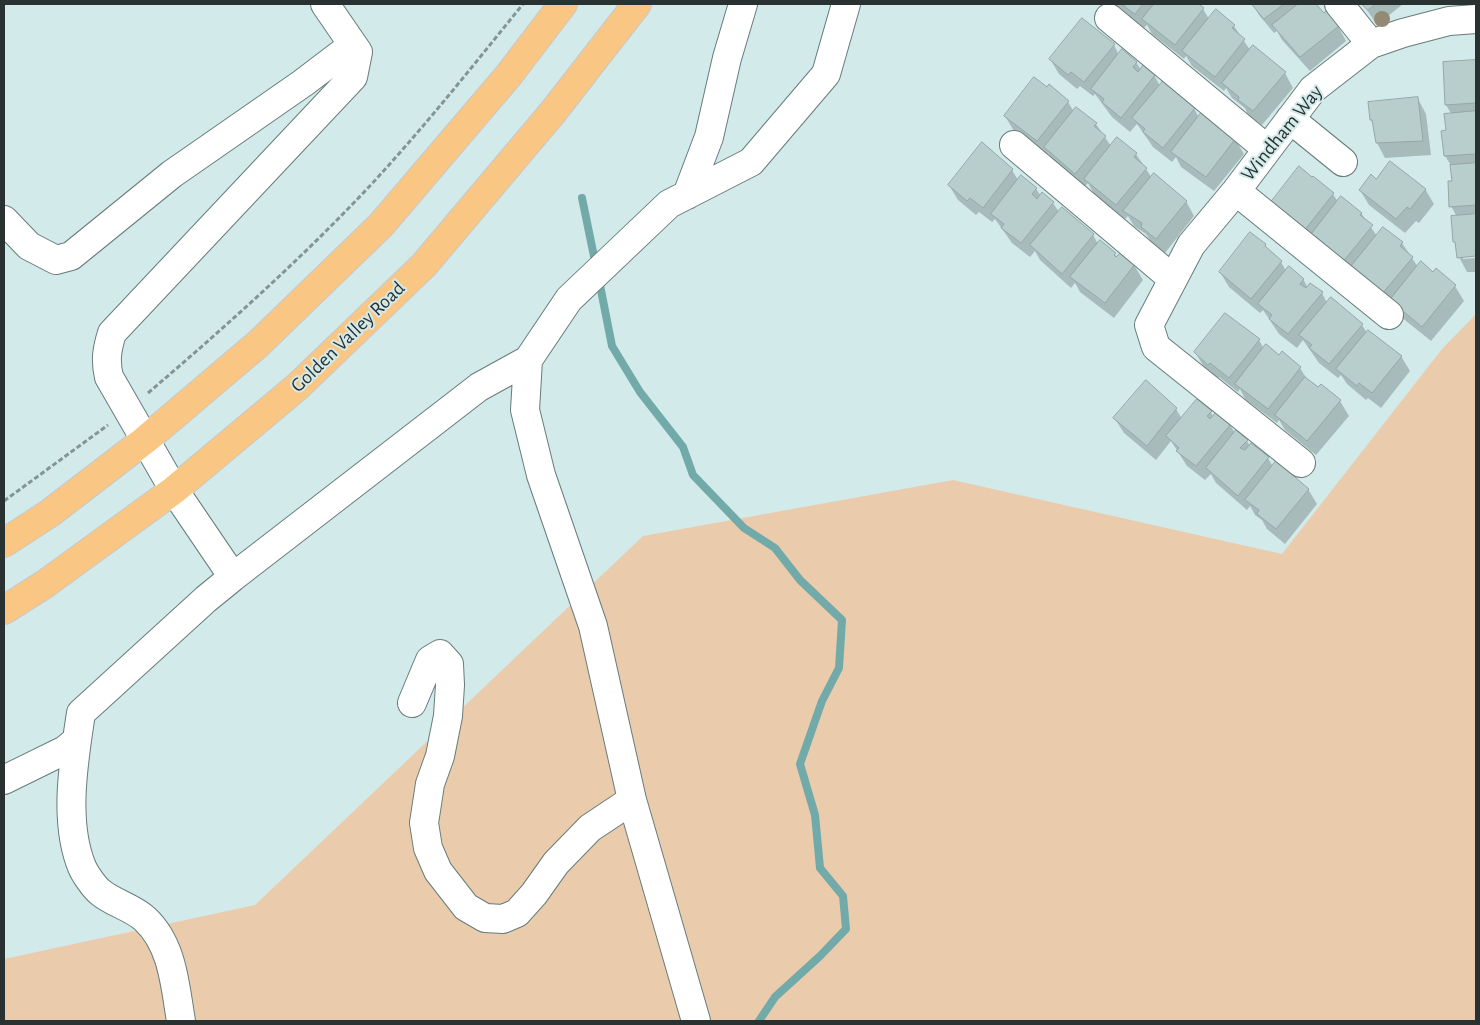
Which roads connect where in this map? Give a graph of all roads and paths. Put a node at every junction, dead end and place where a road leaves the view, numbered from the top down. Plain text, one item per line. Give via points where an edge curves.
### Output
1 (325, 4) edge
2 (523, 4) edge
3 (563, 4) edge
4 (637, 4) edge
5 (744, 4) edge
6 (846, 4) edge
7 (1339, 4) edge
8 (1449, 12) edge
9 (1109, 18) dead end
10 (1476, 19) edge
11 (1371, 44) junction
12 (353, 45) junction
13 (1290, 118) junction
14 (1014, 145) dead end
15 (1267, 149) junction
16 (1343, 162) dead end
17 (1236, 191) junction
18 (687, 195) junction
19 (4, 220) edge
20 (1173, 279) junction
21 (1389, 315) dead end
22 (528, 360) junction
23 (129, 409) junction
24 (145, 440) junction
25 (1302, 463) dead end
26 (174, 490) junction
27 (4, 501) edge
28 (4, 543) edge
29 (233, 577) junction
30 (4, 610) edge
31 (412, 703) dead end
32 (77, 740) junction
33 (4, 780) edge
34 (632, 800) junction
35 (181, 1021) edge
36 (696, 1021) edge

1 - 12 street
2 - 23 path via 438,109 355,202 208,342
3 - 24 main road via 508,76 381,225 258,344
4 - 26 main road, Golden Valley Road via 553,112 424,265 297,387
5 - 18 street via 727,58 709,137
6 - 18 street via 826,74 751,162
7 - 11 street
8 - 10 street, Windham Way
8 - 11 street, Windham Way
9 - 15 street
11 - 13 street, Windham Way via 1313,88
12 - 19 street via 172,174 71,256 56,260 29,246
12 - 23 street via 358,52 353,77 112,333 106,365 109,377
13 - 15 street, Windham Way
13 - 16 street
14 - 20 street
15 - 17 street, Windham Way
17 - 20 street, Windham Way via 1191,245
17 - 21 street
18 - 22 street via 670,204 569,299
20 - 25 street, Windham Way via 1149,325 1156,347
22 - 29 street via 479,387
22 - 34 street via 525,410 541,475 593,626
23 - 24 street
23 - 27 path
24 - 26 street
24 - 28 main road via 50,513
26 - 29 street
26 - 30 main road, Golden Valley Road
29 - 32 street via 81,712
31 - 34 street via 430,660 440,654 449,664 450,685 440,756 430,784 424,823 428,848 438,871 466,907 485,918 503,919 517,913 556,863 590,828
32 - 33 street via 66,750
32 - 35 street via 71,792 73,835 82,868 99,892 146,919 162,940 172,965
34 - 36 street

